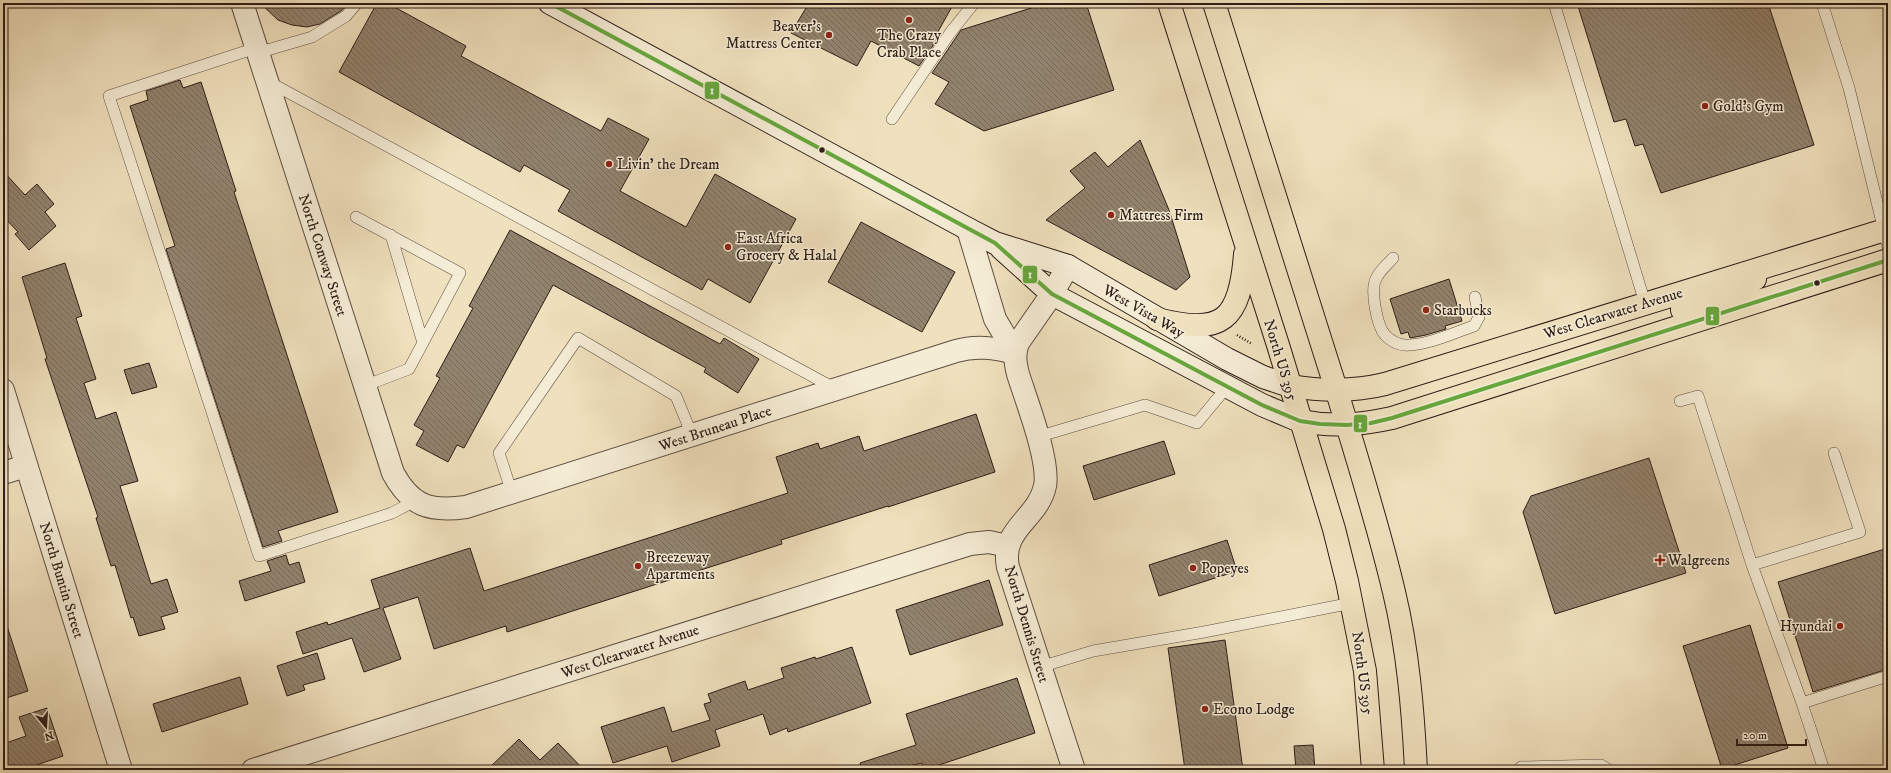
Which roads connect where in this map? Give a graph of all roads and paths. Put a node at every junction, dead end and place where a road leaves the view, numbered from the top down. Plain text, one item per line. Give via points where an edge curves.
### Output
1 (242, 3) edge
2 (358, 3) edge
3 (550, 3) edge
4 (974, 3) edge
5 (1170, 3) edge
6 (1214, 3) edge
7 (1554, 3) edge
8 (1822, 3) edge
9 (257, 50) junction
10 (267, 81) junction
11 (892, 119) dead end
12 (356, 217) dead end
13 (968, 230) junction
14 (391, 235) junction
15 (1886, 235) edge
16 (995, 243) junction
17 (1246, 245) junction
18 (1794, 257) junction
19 (1393, 258) dead end
20 (1888, 260) edge
21 (1068, 266) junction
22 (1052, 294) junction
23 (1475, 297) dead end
24 (1645, 303) junction
25 (1157, 318) junction
26 (1231, 332) dead end
27 (1659, 333) junction
28 (423, 344) junction
29 (1252, 344) dead end
30 (1015, 353) junction
31 (364, 386) junction
32 (1290, 386) junction
33 (1227, 387) junction
34 (3, 390) edge
35 (836, 390) junction
36 (1336, 391) junction
37 (1680, 401) dead end
38 (1300, 421) junction
39 (1348, 425) junction
40 (692, 435) junction
41 (1037, 437) junction
42 (1834, 453) dead end
43 (26, 466) junction
44 (3, 473) edge
45 (512, 493) junction
46 (415, 501) junction
47 (1008, 546) junction
48 (1752, 565) junction
49 (1352, 603) junction
50 (1040, 667) junction
51 (1888, 676) edge
52 (1802, 704) junction
53 (1521, 767) dead end
54 (122, 770) edge
55 (253, 770) edge
56 (1074, 770) edge
57 (1373, 770) edge
58 (1416, 770) edge
59 (1609, 770) edge
60 (1824, 770) edge

1 - 9 street, North Conway Street
2 - 9 lane via 346,16 312,37
3 - 13 street, West Vista Way
4 - 11 lane via 950,33
5 - 17 main road, North US 395
6 - 36 main road
7 - 24 lane
8 - 15 lane via 1849,88
9 - 10 street, North Conway Street
9 - 46 lane via 109,96 259,556 392,513
10 - 31 street, North Conway Street
10 - 35 lane
12 - 14 lane
13 - 16 street, West Vista Way
13 - 30 street via 995,319
14 - 28 lane
14 - 28 lane via 460,273
15 - 18 main road, West Clearwater Avenue
16 - 21 street, West Vista Way
16 - 22 street, West Vista Way
17 - 25 main road via 1238,298 1232,310 1225,316 1216,322 1195,326
17 - 32 main road, North US 395
18 - 24 main road, West Clearwater Avenue
18 - 27 main road via 1727,294 1662,317 1657,322
19 - 23 lane via 1376,278 1373,288 1373,302 1384,334 1393,342 1408,345 1426,343 1474,326 1479,317
20 - 27 main road
21 - 22 street
21 - 25 street, West Vista Way
22 - 30 street via 1018,342
22 - 33 street, West Vista Way
24 - 36 main road, West Clearwater Avenue via 1385,384
25 - 32 street, West Vista Way via 1253,372
26 - 29 path
27 - 39 main road via 1392,418
28 - 31 lane via 410,369
30 - 35 street, West Bruneau Place via 985,347 964,348
30 - 41 street, North Dennis Street via 1018,374
31 - 46 street, North Conway Street via 393,473 402,489
32 - 36 main road, West Clearwater Avenue
32 - 38 main road, North US 395
33 - 38 street, West Vista Way
33 - 41 lane via 1197,423 1145,405
34 - 43 street, North Buntin Street
35 - 40 street, West Bruneau Place
36 - 39 main road
37 - 48 lane via 1698,396
38 - 39 main road
38 - 49 main road, North US 395 via 1334,529
39 - 58 main road via 1394,593 1409,675
40 - 45 street, West Bruneau Place
40 - 45 lane via 676,396 578,338 499,453
41 - 47 street, North Dennis Street via 1046,474 1043,492 1035,508 1014,532
42 - 48 lane via 1860,532
43 - 44 street
43 - 54 street, North Buntin Street
45 - 46 street, West Bruneau Place via 466,507 445,510
47 - 50 street, North Dennis Street via 1008,567
47 - 55 street, West Clearwater Avenue via 989,542 970,544
48 - 52 lane
49 - 50 lane via 1093,651
49 - 57 main road, North US 395 via 1365,670
50 - 56 street, North Dennis Street
51 - 52 lane
52 - 60 lane
53 - 59 lane via 1601,765

